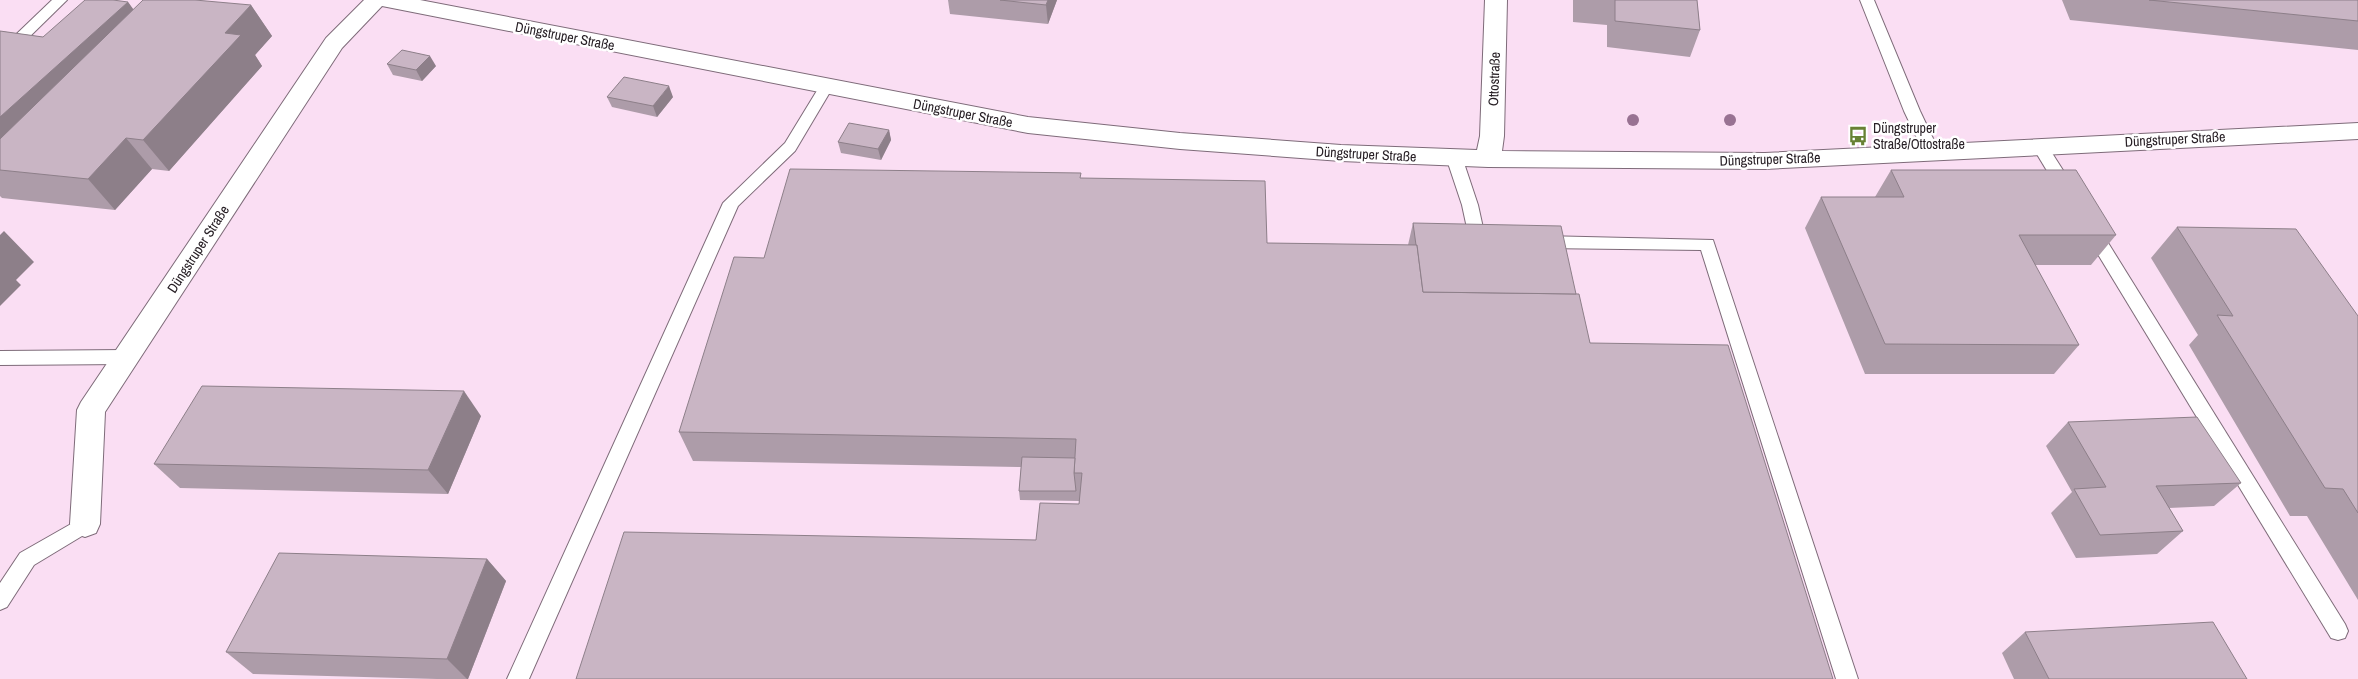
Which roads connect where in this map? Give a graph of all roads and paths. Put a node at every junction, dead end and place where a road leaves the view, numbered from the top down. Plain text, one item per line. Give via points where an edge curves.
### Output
1 (60, 0) edge
2 (376, 0) edge
3 (386, 0) edge
4 (1496, 0) edge
5 (1867, 0) edge
6 (10, 48) edge
7 (826, 87) junction
8 (2358, 131) edge
9 (2040, 146) junction
10 (1932, 151) junction
11 (1454, 157) junction
12 (1488, 159) junction
13 (1498, 242) edge
14 (1527, 242) edge
15 (126, 357) junction
16 (0, 358) edge
17 (85, 524) joint
18 (0, 601) edge
19 (2338, 631) dead end
20 (518, 679) edge
21 (1847, 679) edge

1 - 6 lane
2 - 15 street, Düngstruper Straße via 334,43
3 - 7 street, Düngstruper Straße
4 - 12 street, Ottostraße via 1492,136
5 - 10 lane via 1912,111
7 - 11 street, Düngstruper Straße via 1028,125 1180,142
7 - 20 lane via 790,147 731,202
8 - 9 street, Düngstruper Straße
9 - 10 street, Düngstruper Straße
9 - 19 lane
10 - 12 street, Düngstruper Straße via 1764,162
11 - 12 street, Düngstruper Straße
11 - 13 lane via 1478,242
14 - 21 lane via 1707,244
15 - 16 lane
15 - 17 street, Düngstruper Straße via 91,410
17 - 18 lane via 27,559

